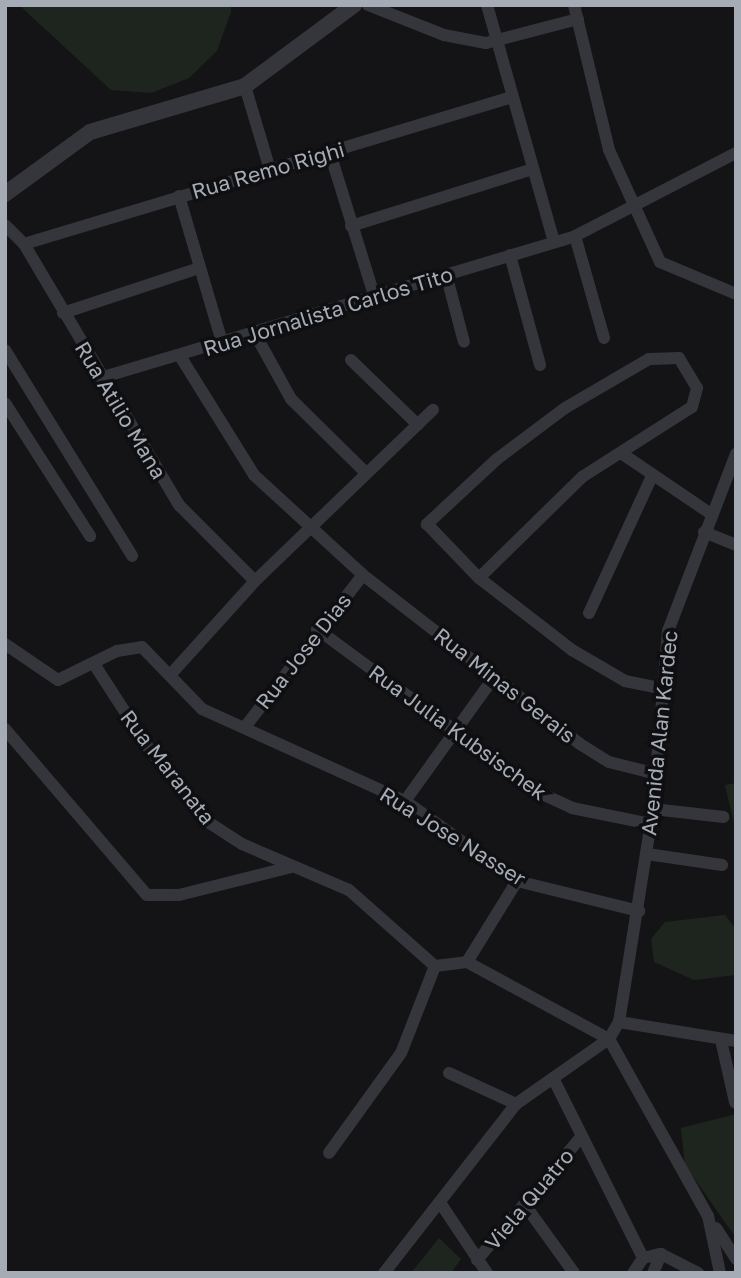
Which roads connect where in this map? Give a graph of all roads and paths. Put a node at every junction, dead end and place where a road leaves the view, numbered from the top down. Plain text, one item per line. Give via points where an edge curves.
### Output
1 (354, 5) edge
2 (368, 5) edge
3 (487, 5) edge
4 (574, 5) edge
5 (578, 19) junction
6 (498, 43) junction
7 (245, 86) junction
8 (512, 97) junction
9 (330, 153) junction
10 (736, 153) edge
11 (533, 169) junction
12 (270, 170) junction
13 (5, 194) edge
14 (179, 196) junction
15 (632, 205) junction
16 (5, 225) edge
17 (351, 226) junction
18 (575, 236) junction
19 (554, 241) junction
20 (24, 244) junction
21 (510, 255) junction
22 (199, 268) junction
23 (446, 274) junction
24 (736, 294) edge
25 (374, 295) junction
26 (63, 313) junction
27 (254, 332) junction
28 (604, 338) dead end
29 (222, 342) junction
30 (464, 342) dead end
31 (5, 350) edge
32 (180, 356) junction
33 (351, 360) dead end
34 (540, 365) dead end
35 (100, 378) junction
36 (5, 403) edge
37 (433, 410) dead end
38 (418, 425) junction
39 (621, 453) junction
40 (736, 454) edge
41 (365, 472) junction
42 (731, 477) edge
43 (651, 478) junction
44 (711, 514) junction
45 (310, 527) junction
46 (704, 532) junction
47 (90, 536) dead end
48 (736, 545) edge
49 (132, 556) dead end
50 (363, 575) junction
51 (479, 578) junction
52 (255, 581) junction
53 (589, 613) dead end
54 (317, 629) junction
55 (5, 644) edge
56 (94, 664) junction
57 (171, 674) junction
58 (494, 677) junction
59 (665, 689) junction
60 (245, 727) junction
61 (5, 729) edge
62 (452, 731) junction
63 (657, 774) junction
64 (405, 801) junction
65 (653, 809) junction
66 (724, 817) dead end
67 (650, 824) junction
68 (647, 854) junction
69 (722, 864) dead end
70 (291, 867) junction
71 (517, 881) junction
72 (639, 911) junction
73 (467, 962) junction
74 (435, 967) junction
75 (618, 1022) junction
76 (609, 1039) junction
77 (721, 1040) junction
78 (736, 1041) edge
79 (449, 1073) dead end
80 (552, 1078) junction
81 (735, 1102) edge
82 (516, 1104) junction
83 (580, 1138) junction
84 (329, 1153) dead end
85 (441, 1204) junction
86 (525, 1205) junction
87 (708, 1216) junction
88 (661, 1254) junction
89 (643, 1258) junction
90 (736, 1259) edge
91 (477, 1260) junction
92 (384, 1273) edge
93 (487, 1273) edge
94 (574, 1273) edge
95 (633, 1273) edge
96 (653, 1273) edge
97 (698, 1273) edge
98 (720, 1273) edge

1 - 7 street
2 - 6 street via 444,35
3 - 6 street
4 - 5 street
5 - 6 street
5 - 15 street via 609,150
6 - 8 street
7 - 12 street
7 - 13 street via 90,132
8 - 9 street, Rua Remo Righi
8 - 11 street
9 - 12 street, Rua Remo Righi
9 - 17 street
10 - 15 street, Rua Jornalista Carlos Tito
11 - 17 street
11 - 19 street
12 - 14 street, Rua Remo Righi
14 - 20 street, Rua Remo Righi
14 - 22 street
15 - 18 street, Rua Jornalista Carlos Tito
15 - 24 street via 663,265
16 - 20 street, Rua Atilio Mana
17 - 25 street
18 - 19 street, Rua Jornalista Carlos Tito
18 - 28 street
19 - 21 street, Rua Jornalista Carlos Tito
20 - 26 street, Rua Atilio Mana
21 - 23 street, Rua Jornalista Carlos Tito
21 - 34 street
22 - 26 street
22 - 29 street
23 - 25 street, Rua Jornalista Carlos Tito
23 - 30 street
25 - 27 street, Rua Jornalista Carlos Tito
26 - 35 street, Rua Atilio Mana
27 - 29 street, Rua Jornalista Carlos Tito
27 - 41 street via 291,399
29 - 32 street, Rua Jornalista Carlos Tito
31 - 49 street
32 - 35 street, Rua Jornalista Carlos Tito
32 - 45 street, Rua Minas Gerais via 254,475
33 - 38 street
35 - 52 street, Rua Atilio Mana via 179,505
36 - 47 street
37 - 38 street
38 - 41 street
39 - 43 street
39 - 51 street via 582,477
39 - 51 street via 692,407 697,388 679,358 649,359 539,425 434,512 426,524
40 - 42 street, Avenida Alan Kardec
41 - 45 street
42 - 44 street, Avenida Alan Kardec
43 - 44 street
43 - 53 street
44 - 46 street, Avenida Alan Kardec
45 - 50 street, Rua Minas Gerais
45 - 52 street
46 - 48 street
46 - 59 street, Avenida Alan Kardec via 672,614
50 - 54 street, Rua Jose Dias
50 - 58 street, Rua Minas Gerais
51 - 59 street via 611,674
52 - 57 street
54 - 60 street, Rua Jose Dias
54 - 62 street, Rua Julia Kubsischek
55 - 56 street via 58,680
56 - 57 street, Rua Jose Nasser via 136,645
56 - 70 street, Rua Maranata via 147,747 208,821
57 - 60 street, Rua Jose Nasser via 202,709
58 - 62 street
58 - 63 street, Rua Minas Gerais via 609,761
59 - 63 street, Avenida Alan Kardec
60 - 64 street, Rua Jose Nasser
61 - 70 street via 148,895 179,895
62 - 64 street
62 - 67 street, Rua Julia Kubsischek via 554,801
63 - 65 street, Avenida Alan Kardec
64 - 71 street, Rua Jose Nasser
65 - 66 street
65 - 67 street, Avenida Alan Kardec
67 - 68 street, Avenida Alan Kardec
68 - 69 street
68 - 72 street, Avenida Alan Kardec
70 - 74 street, Rua Maranata via 349,890
71 - 72 street, Rua Jose Nasser
71 - 73 street
72 - 75 street, Avenida Alan Kardec
73 - 74 street via 451,969
73 - 76 street
74 - 84 street via 401,1053
75 - 76 street, Avenida Alan Kardec
75 - 77 street
76 - 80 street
76 - 87 street
77 - 78 street
77 - 81 street
79 - 82 street
80 - 82 street
80 - 83 street
82 - 85 street
83 - 86 street, Viela Quatro
83 - 89 street
85 - 91 street
85 - 92 street
86 - 91 street, Viela Quatro
86 - 94 street
87 - 90 street
87 - 98 street
88 - 89 street
88 - 96 street
88 - 97 street
89 - 95 street
91 - 93 street

